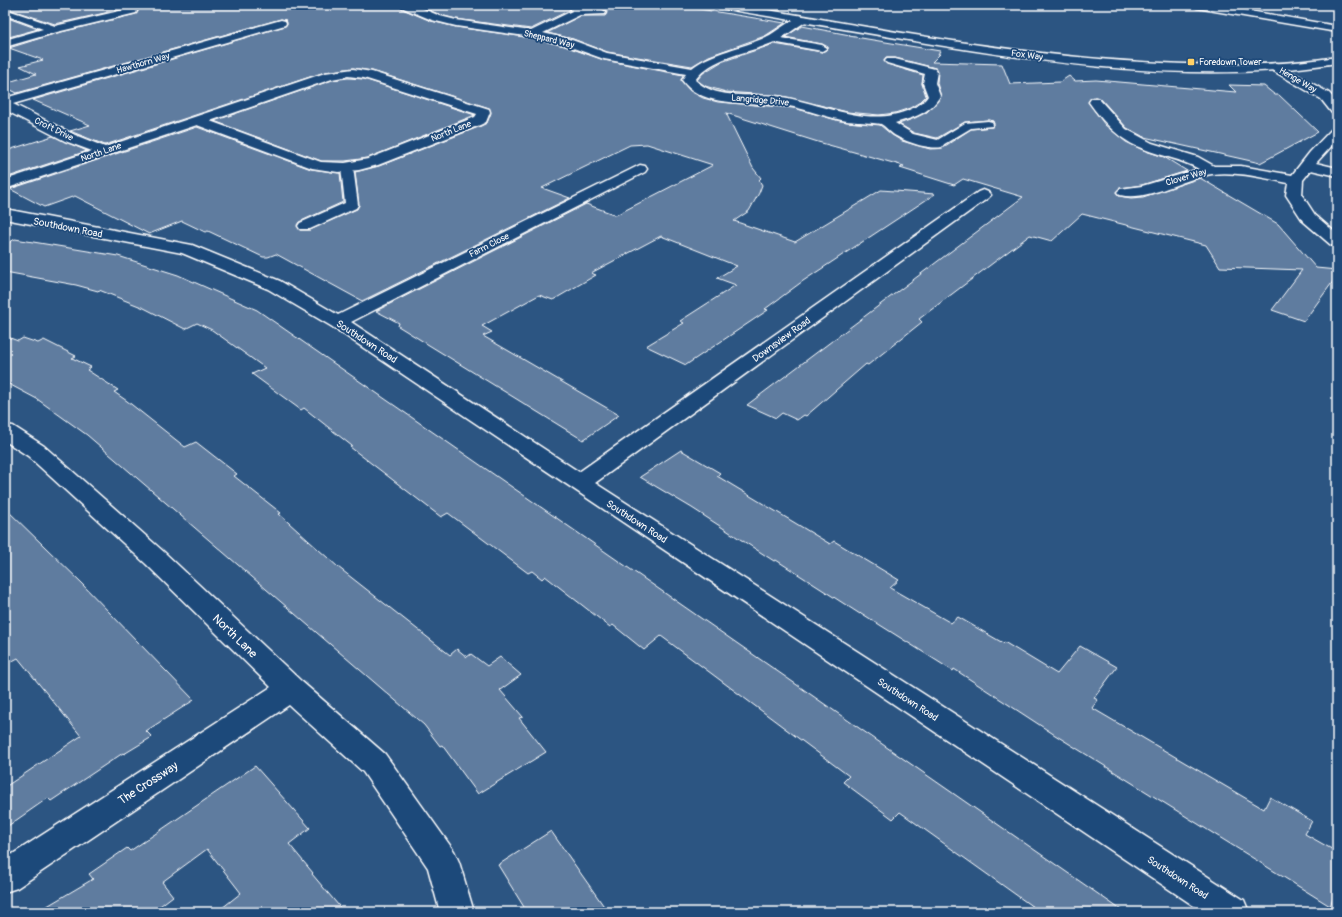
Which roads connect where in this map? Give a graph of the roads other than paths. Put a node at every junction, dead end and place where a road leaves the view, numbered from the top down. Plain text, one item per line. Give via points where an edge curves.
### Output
1 (405, 5) edge
2 (720, 5) edge
3 (1197, 5) edge
4 (576, 8) edge
5 (132, 11) dead end
6 (5, 12) edge
7 (601, 12) dead end
8 (803, 19) junction
9 (282, 23) dead end
10 (54, 29) junction
11 (1337, 29) edge
12 (532, 34) junction
13 (770, 39) junction
14 (5, 44) edge
15 (822, 48) dead end
16 (1337, 60) edge
17 (891, 61) dead end
18 (1276, 67) junction
19 (693, 72) junction
20 (1095, 102) dead end
21 (5, 104) edge
22 (1337, 110) edge
23 (196, 120) junction
24 (884, 120) junction
25 (988, 124) dead end
26 (1337, 132) edge
27 (936, 144) joint
28 (104, 151) junction
29 (1307, 164) junction
30 (347, 167) junction
31 (640, 169) dead end
32 (1211, 170) junction
33 (1337, 172) edge
34 (1296, 180) junction
35 (5, 185) edge
36 (1125, 192) dead end
37 (983, 195) dead end
38 (5, 214) edge
39 (305, 226) dead end
40 (1337, 242) edge
41 (338, 322) junction
42 (5, 431) edge
43 (579, 482) junction
44 (291, 689) junction
45 (5, 877) edge
46 (458, 912) edge
47 (1232, 912) edge

1 - 12 street, Sheppard Way via 449,21
2 - 8 street, Fox Way
3 - 11 street
4 - 7 street
4 - 12 street
5 - 10 street
6 - 10 street
8 - 13 street
8 - 18 street, Fox Way via 1000,51 1106,64 1184,68
9 - 21 street, Hawthorn Way
10 - 14 street
12 - 19 street, Sheppard Way via 568,42 604,56
13 - 15 lane
13 - 19 street via 716,58
16 - 18 street, Fox Way
17 - 24 street, Langridge Drive via 936,70 929,83 934,96 930,103 904,116
18 - 22 street, Henge Way via 1325,96
19 - 24 street, Langridge Drive via 688,80 694,87 710,94 781,101 843,118
20 - 32 street via 1128,138 1193,160
21 - 28 street, Croft Drive via 70,138
23 - 28 street, North Lane
23 - 30 street, North Lane via 317,165 330,168
23 - 30 street, North Lane via 329,76 350,72 368,74 484,112 481,119 373,162
24 - 27 street via 895,131 909,138
25 - 27 lane via 969,125
26 - 29 street
28 - 35 street, North Lane
29 - 33 street
29 - 34 street
30 - 39 lane via 352,205
31 - 41 street, Farm Close
32 - 34 street, Clover Way via 1241,170
32 - 36 street, Clover Way via 1143,190
34 - 40 street via 1294,195 1309,218
37 - 43 street, Downsview Road
38 - 41 street, Southdown Road via 186,249 274,285
41 - 43 street, Southdown Road
42 - 44 street, North Lane via 36,451 155,558
43 - 47 street, Southdown Road
44 - 45 street, The Crossway
44 - 46 street, North Lane via 374,763 443,862

